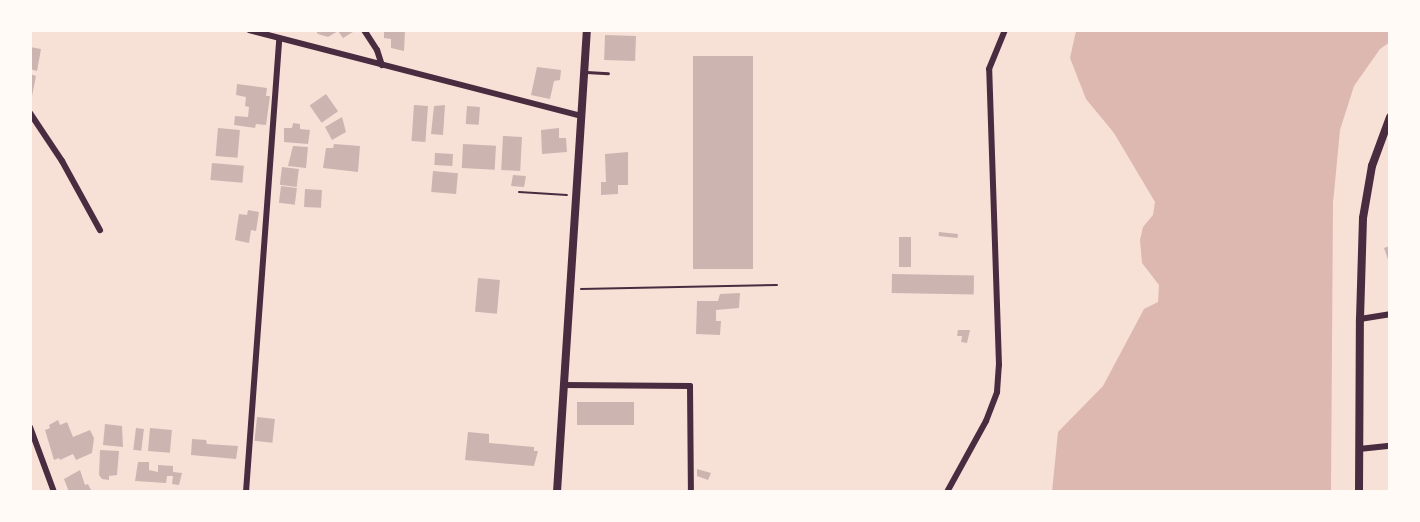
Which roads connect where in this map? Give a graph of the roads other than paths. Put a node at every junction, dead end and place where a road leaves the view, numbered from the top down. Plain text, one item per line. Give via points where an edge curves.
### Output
1 (249, 30) edge
2 (364, 30) edge
3 (587, 30) edge
4 (1005, 30) edge
5 (279, 39) junction
6 (382, 65) junction
7 (585, 72) junction
8 (608, 73) dead end
9 (30, 113) edge
10 (581, 116) junction
11 (1390, 117) edge
12 (100, 230) dead end
13 (1390, 314) edge
14 (1359, 319) junction
15 (564, 385) junction
16 (30, 427) edge
17 (1390, 446) edge
18 (1359, 449) junction
19 (54, 492) edge
20 (246, 492) edge
21 (556, 492) edge
22 (691, 492) edge
23 (947, 492) edge
24 (1359, 492) edge

1 - 5 street
2 - 6 street
3 - 7 street
4 - 23 street via 989,69 997,392 986,421
5 - 6 street
5 - 20 street
6 - 10 street
7 - 8 lane
7 - 10 street
9 - 12 street
10 - 15 street
11 - 14 street via 1379,141 1366,197
13 - 14 street
14 - 18 street
15 - 21 street
15 - 22 street via 690,386
16 - 19 street
17 - 18 street
18 - 24 street

